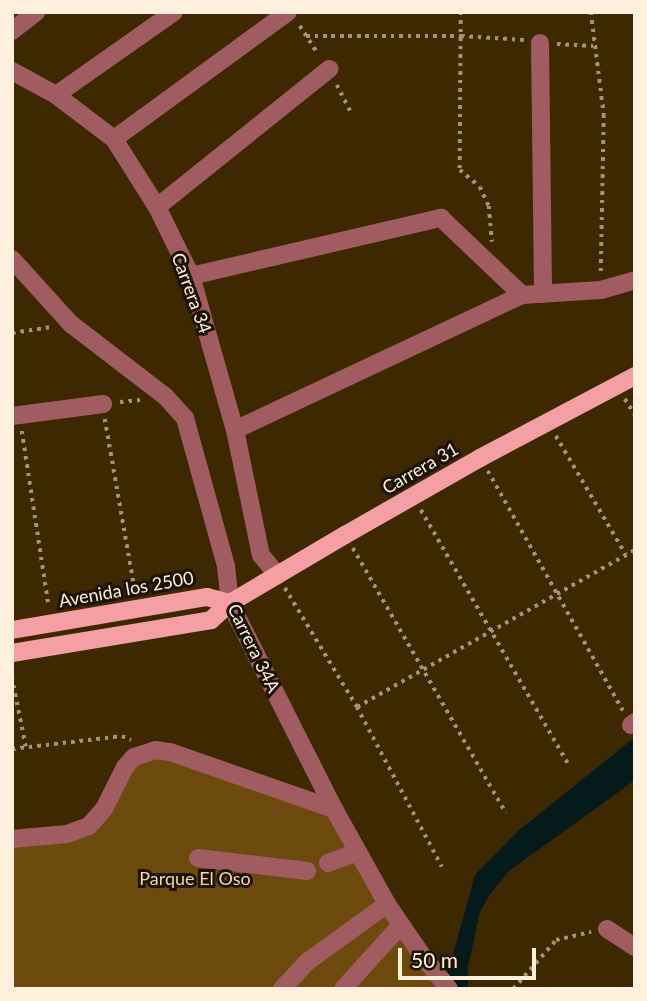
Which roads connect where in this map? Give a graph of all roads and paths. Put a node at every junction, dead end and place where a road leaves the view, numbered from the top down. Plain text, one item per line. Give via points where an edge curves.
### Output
1 (36, 12) edge
2 (174, 12) edge
3 (288, 12) edge
4 (461, 12) edge
5 (591, 12) edge
6 (12, 32) edge
7 (306, 36) dead end
8 (461, 36) junction
9 (540, 43) junction
10 (593, 46) junction
11 (329, 69) dead end
12 (12, 71) edge
13 (57, 95) junction
14 (114, 139) junction
15 (157, 207) junction
16 (12, 259) edge
17 (495, 269) junction
18 (191, 276) junction
19 (635, 281) edge
20 (601, 290) junction
21 (542, 294) junction
22 (522, 295) junction
23 (71, 324) junction
24 (12, 333) edge
25 (635, 376) edge
26 (165, 397) junction
27 (103, 404) junction
28 (16, 416) edge
29 (547, 422) junction
30 (235, 430) junction
31 (480, 458) junction
32 (413, 496) junction
33 (345, 535) junction
34 (635, 550) edge
35 (626, 555) junction
36 (277, 575) junction
37 (558, 594) junction
38 (230, 603) junction
39 (138, 607) junction
40 (51, 623) junction
41 (12, 630) edge
42 (494, 632) junction
43 (12, 653) edge
44 (425, 669) junction
45 (12, 677) edge
46 (357, 707) junction
47 (633, 724) edge
48 (26, 747) junction
49 (12, 749) edge
50 (155, 750) junction
51 (568, 764) dead end
52 (317, 775) junction
53 (292, 794) junction
54 (334, 808) junction
55 (506, 813) dead end
56 (12, 839) edge
57 (358, 852) junction
58 (198, 858) dead end
59 (328, 863) dead end
60 (442, 867) dead end
61 (307, 871) dead end
62 (387, 904) junction
63 (401, 925) junction
64 (607, 929) joint
65 (635, 947) edge
66 (282, 989) edge
67 (343, 989) edge
68 (449, 989) edge
69 (513, 989) edge

1 - 6 street
2 - 13 street
3 - 14 street
4 - 8 path
5 - 10 path
7 - 8 path
8 - 9 path
8 - 17 path via 460,170 480,187 489,206
9 - 10 path
9 - 21 street
10 - 20 path via 604,115
11 - 15 street
12 - 13 street, Carrera 34
13 - 14 street, Carrera 34
14 - 15 street, Carrera 34
15 - 18 street, Carrera 34
16 - 23 street, Carrera 34A
17 - 18 street via 441,218
17 - 22 street
18 - 30 street, Carrera 34
19 - 20 street
20 - 21 street
21 - 22 street
22 - 30 street
23 - 24 path
23 - 26 street, Carrera 34A
25 - 29 main road, Carrera 31
26 - 27 path
26 - 38 street, Carrera 34A via 185,418 226,566
27 - 28 street
27 - 39 path
28 - 40 path
29 - 31 main road, Carrera 31
29 - 35 path
30 - 36 street, Carrera 34 via 261,555
31 - 32 main road, Carrera 31
31 - 37 path
32 - 33 main road, Carrera 31
32 - 42 path
33 - 36 main road, Carrera 31
33 - 44 path
34 - 35 path
35 - 37 path
36 - 38 main road, Carrera 31
36 - 46 path
37 - 42 path
37 - 47 path
38 - 39 main road, Avenida los 2500 via 207,597
38 - 43 main road via 211,620
38 - 52 street, Carrera 34A
39 - 40 main road, Avenida los 2500
40 - 41 main road, Avenida los 2500
42 - 44 path
42 - 51 path
44 - 46 path
44 - 55 path
45 - 48 path
46 - 60 path
48 - 49 path
48 - 50 path via 122,736
50 - 53 street
50 - 56 street via 134,757 125,767 104,809 89,826 67,834
52 - 53 street via 305,790
52 - 54 street, Carrera 34A
53 - 54 street
54 - 57 street, Carrera 34A
57 - 59 street
57 - 62 street, Carrera 34A
58 - 61 street
62 - 63 street, Carrera 34A
62 - 66 street via 307,962
63 - 67 street
63 - 68 street, Carrera 34A
64 - 65 street
64 - 69 path via 556,940

